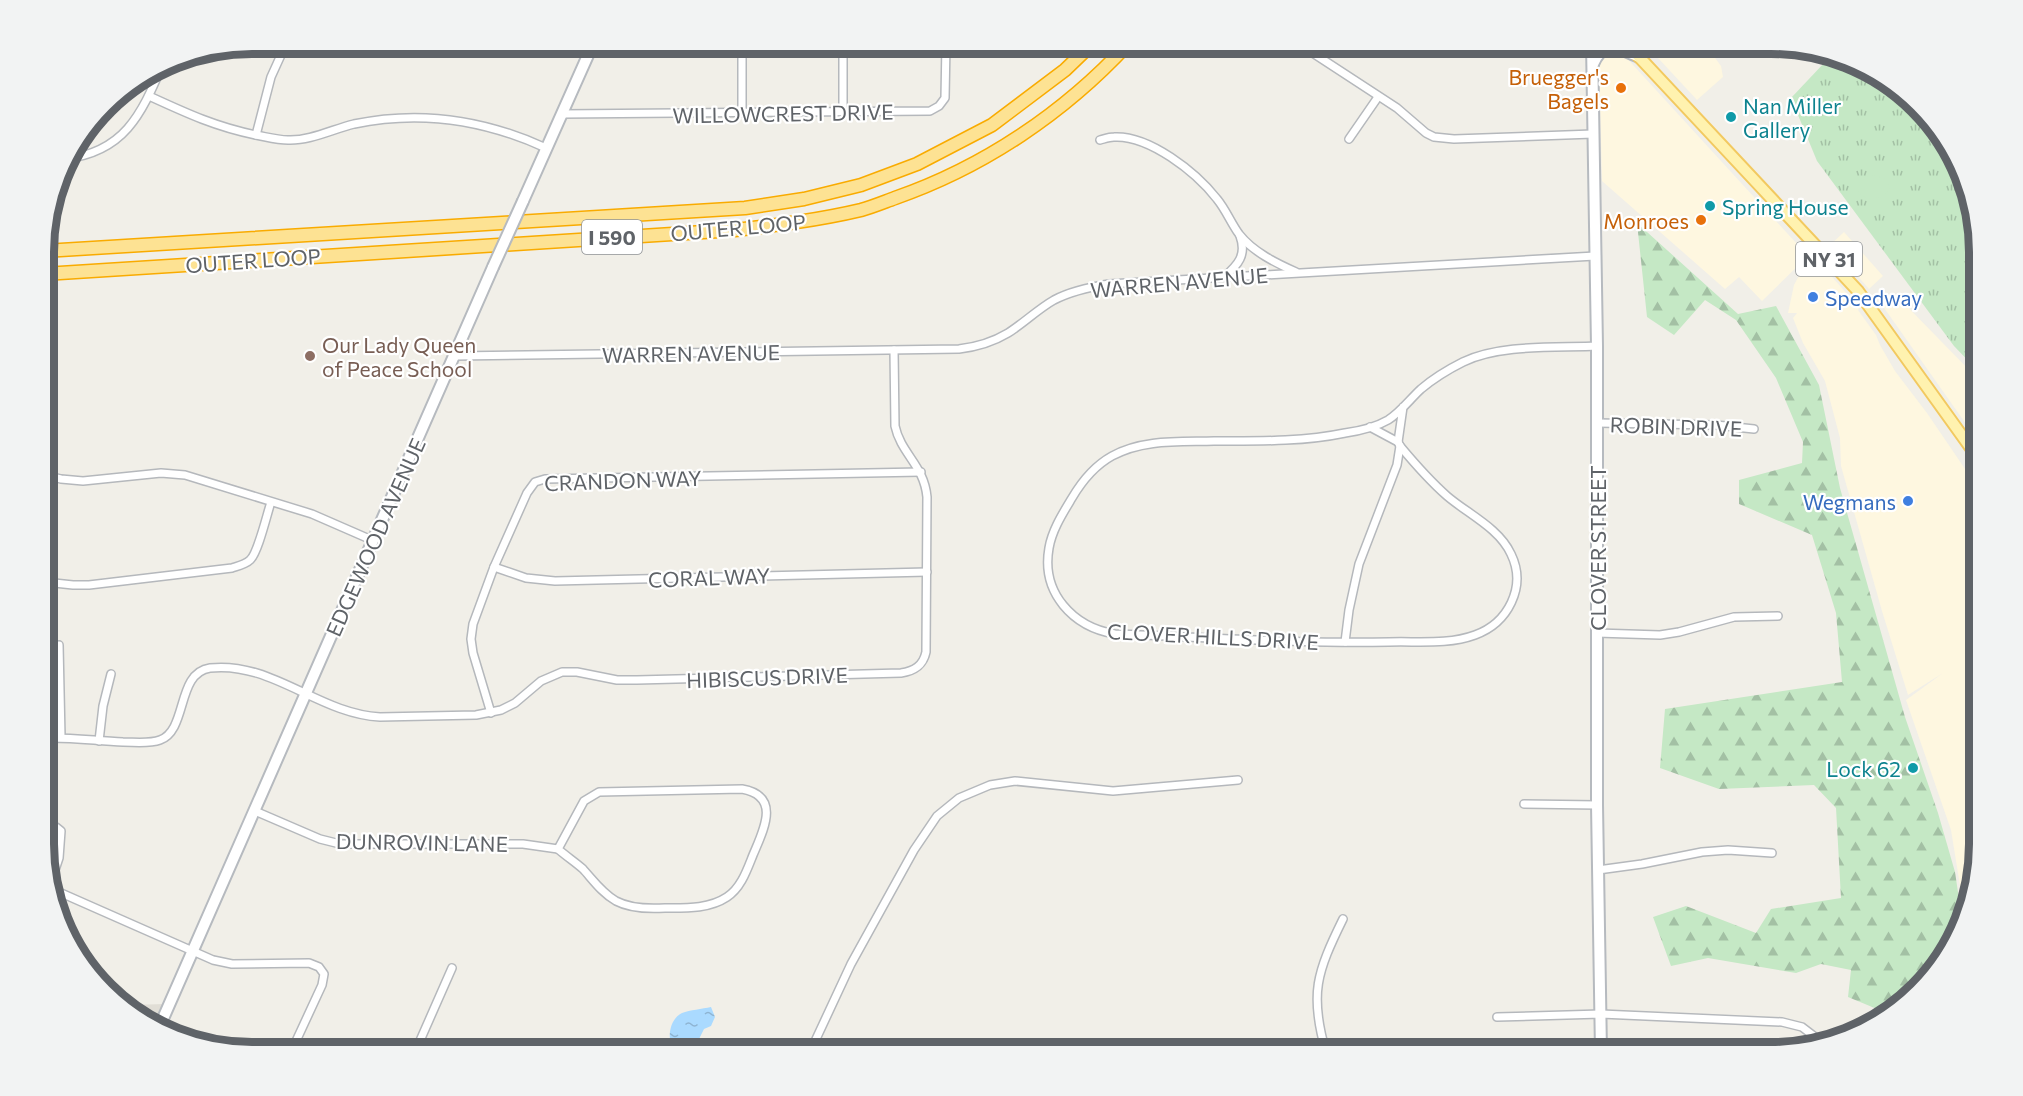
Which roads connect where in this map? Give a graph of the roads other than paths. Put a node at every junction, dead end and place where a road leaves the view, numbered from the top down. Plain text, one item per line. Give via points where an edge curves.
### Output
1 (281, 54) edge
2 (585, 54) edge
3 (742, 54) edge
4 (843, 54) edge
5 (946, 54) edge
6 (1082, 54) edge
7 (1118, 54) edge
8 (1314, 54) edge
9 (1592, 54) edge
10 (1598, 54) edge
11 (1632, 54) edge
12 (1637, 54) edge
13 (1640, 57) junction
14 (1592, 67) junction
15 (157, 78) edge
16 (149, 96) junction
17 (1378, 97) junction
18 (843, 112) junction
19 (742, 113) junction
20 (562, 114) junction
21 (1593, 134) junction
22 (256, 135) junction
23 (1349, 139) dead end
24 (1100, 140) dead end
25 (546, 148) junction
26 (79, 156) edge
27 (1239, 234) junction
28 (54, 250) edge
29 (1595, 256) junction
30 (54, 273) edge
31 (1298, 273) junction
32 (1224, 277) junction
33 (1597, 346) junction
34 (894, 350) junction
35 (455, 356) junction
36 (1402, 407) junction
37 (1597, 423) junction
38 (1370, 427) junction
39 (1754, 429) dead end
40 (1399, 444) junction
41 (1969, 445) edge
42 (921, 472) junction
43 (54, 476) edge
44 (271, 502) junction
45 (374, 541) junction
46 (494, 567) junction
47 (927, 572) junction
48 (54, 583) edge
49 (1778, 616) dead end
50 (1597, 633) junction
51 (1345, 642) junction
52 (59, 645) dead end
53 (111, 674) dead end
54 (306, 693) junction
55 (491, 713) junction
56 (54, 737) edge
57 (61, 737) junction
58 (99, 741) junction
59 (1238, 780) dead end
60 (1524, 804) dead end
61 (1597, 805) junction
62 (255, 811) junction
63 (54, 827) edge
64 (558, 849) junction
65 (1772, 853) dead end
66 (56, 869) edge
67 (1599, 870) junction
68 (60, 891) edge
69 (1343, 919) dead end
70 (193, 951) junction
71 (452, 968) dead end
72 (1600, 1014) junction
73 (1497, 1017) dead end
74 (162, 1021) edge
75 (1815, 1037) edge
76 (296, 1042) edge
77 (419, 1042) edge
78 (815, 1042) edge
79 (1323, 1042) edge
80 (1601, 1042) edge

1 - 22 street via 271,77
2 - 20 street, EDGEWOOD AVENUE
3 - 19 street
4 - 18 street
5 - 18 street, WILLOWCREST DRIVE via 946,94 936,109
6 - 28 highway, OUTER LOOP / I 590 via 992,125 917,164 861,185 804,199 745,208
7 - 30 highway, OUTER LOOP / I 590 via 1041,122 978,162 923,188 862,209 804,222 735,230
8 - 17 street
9 - 14 street, CLOVER STREET
10 - 14 street
11 - 13 street
12 - 13 main road, NY 31
13 - 41 main road, NY 31 via 1858,291
14 - 21 street, CLOVER STREET
15 - 16 street
16 - 22 street via 211,124
16 - 26 street via 121,136 108,146
17 - 21 street via 1418,128 1445,139
17 - 23 street
18 - 19 street, WILLOWCREST DRIVE
19 - 20 street, WILLOWCREST DRIVE
20 - 25 street, EDGEWOOD AVENUE
21 - 29 street, CLOVER STREET
22 - 25 street via 290,140 375,120 424,118 493,127
24 - 27 street via 1130,139 1177,161 1211,191
25 - 35 street, EDGEWOOD AVENUE, bridge
27 - 31 street via 1255,249
27 - 32 street via 1244,247 1242,255
29 - 31 street, WARREN AVENUE
29 - 33 street, CLOVER STREET
31 - 32 street, WARREN AVENUE
32 - 34 street, WARREN AVENUE via 1095,286 1054,300 1008,333 980,345
33 - 36 street, CLOVER HILLS DRIVE via 1501,351 1478,356 1422,388
33 - 37 street, CLOVER STREET
34 - 35 street, WARREN AVENUE
34 - 42 street, HIBISCUS DRIVE via 895,426
35 - 45 street, EDGEWOOD AVENUE
36 - 38 street, CLOVER HILLS DRIVE via 1387,421
36 - 40 street
37 - 39 street, ROBIN DRIVE
37 - 50 street, CLOVER STREET
38 - 40 street, CLOVER HILLS DRIVE
38 - 51 street, CLOVER HILLS DRIVE via 1301,439 1165,442 1129,448 1099,465 1085,479 1060,520 1048,556 1050,579 1064,606 1084,624 1104,632
40 - 51 street via 1397,465 1355,576
40 - 51 street, CLOVER HILLS DRIVE via 1433,484 1506,545 1515,564 1516,590 1500,619 1467,637
42 - 46 street, CRANDON WAY via 539,480 527,493
42 - 47 street, HIBISCUS DRIVE via 927,497
43 - 44 street via 84,482 177,474
44 - 45 street via 312,514
44 - 48 street via 255,553 242,565 89,585
45 - 54 street, EDGEWOOD AVENUE
46 - 47 street, CORAL WAY via 526,578 555,582
46 - 55 street, CRANDON WAY via 475,615 471,639
47 - 55 street, HIBISCUS DRIVE via 926,652 912,671 637,680 562,672
49 - 50 street via 1734,617 1660,635
50 - 61 street, CLOVER STREET
52 - 57 street
53 - 58 street
54 - 55 street, HIBISCUS DRIVE via 338,709 366,716
54 - 58 street, HIBISCUS DRIVE via 242,669 208,669 193,678 166,737 137,742
54 - 62 street, EDGEWOOD AVENUE
56 - 57 street
57 - 58 street
59 - 78 street via 1113,791 1015,781 990,785 959,798 937,816 914,850 851,964
60 - 61 street
61 - 67 street, CLOVER STREET
62 - 64 street, DUNROVIN LANE via 339,844 523,843
62 - 70 street, EDGEWOOD AVENUE
63 - 66 street via 61,831
64 - 64 street via 608,896 623,904 653,909 703,907 728,897 739,886 766,825 767,812 756,794 742,789 599,792 584,801
65 - 67 street via 1702,852
67 - 72 street, CLOVER STREET
68 - 70 street
69 - 79 street via 1324,959 1316,996
70 - 74 street, EDGEWOOD AVENUE
70 - 76 street via 224,963 309,963 323,970 322,985
71 - 77 street
72 - 73 street
72 - 75 street via 1782,1022 1802,1027
72 - 80 street, CLOVER STREET

